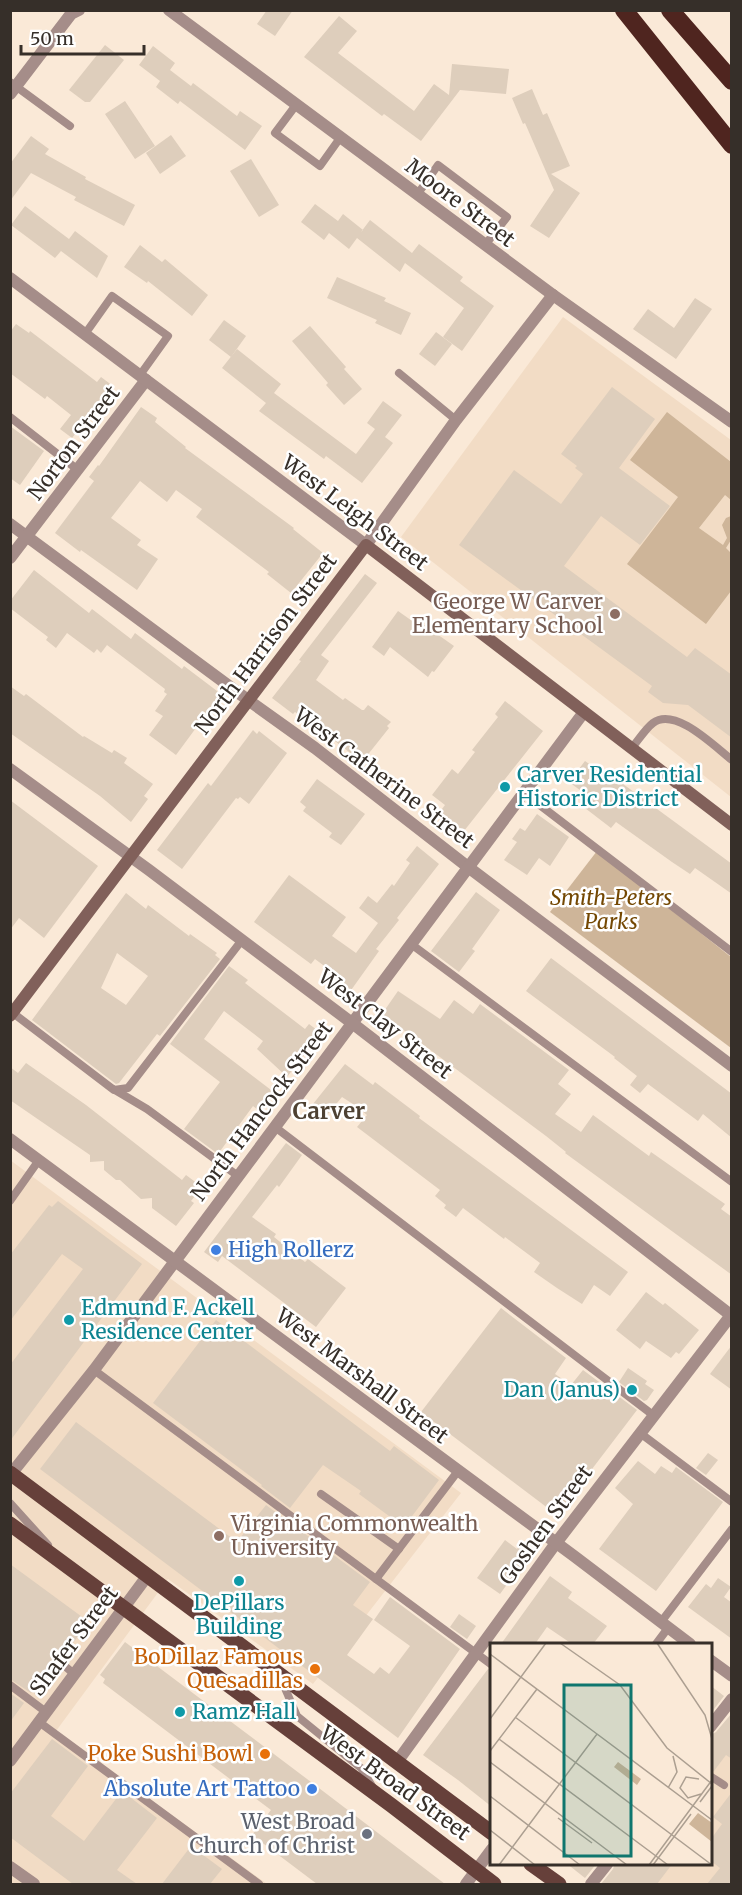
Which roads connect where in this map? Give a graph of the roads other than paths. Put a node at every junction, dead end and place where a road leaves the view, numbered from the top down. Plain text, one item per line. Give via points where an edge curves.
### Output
1 (169, 10) edge
2 (624, 10) edge
3 (670, 10) edge
4 (75, 13) edge
5 (732, 81) edge
6 (13, 87) edge
7 (296, 105) junction
8 (70, 126) dead end
9 (340, 138) junction
10 (732, 145) edge
11 (417, 195) junction
12 (485, 245) junction
13 (10, 278) edge
14 (553, 296) junction
15 (85, 334) junction
16 (399, 373) dead end
17 (143, 378) junction
18 (10, 417) edge
19 (456, 420) junction
20 (732, 422) edge
21 (78, 470) junction
22 (10, 524) edge
23 (27, 537) junction
24 (366, 545) junction
25 (10, 558) edge
26 (248, 700) junction
27 (584, 712) junction
28 (631, 748) junction
29 (732, 759) edge
30 (10, 768) edge
31 (524, 793) junction
32 (732, 825) edge
33 (131, 856) junction
34 (468, 867) junction
35 (242, 940) junction
36 (411, 944) junction
37 (732, 952) edge
38 (12, 1015) edge
39 (352, 1023) junction
40 (732, 1066) edge
41 (114, 1089) junction
42 (275, 1127) junction
43 (10, 1139) edge
44 (39, 1160) junction
45 (238, 1176) junction
46 (732, 1182) edge
47 (10, 1201) edge
48 (175, 1261) junction
49 (731, 1315) edge
50 (94, 1370) junction
51 (653, 1416) junction
52 (640, 1433) junction
53 (458, 1471) junction
54 (11, 1474) edge
55 (321, 1494) dead end
56 (732, 1502) edge
57 (10, 1503) edge
58 (10, 1524) edge
59 (732, 1529) edge
60 (556, 1543) junction
61 (399, 1549) junction
62 (65, 1564) junction
63 (148, 1575) junction
64 (376, 1579) junction
65 (123, 1608) junction
66 (664, 1625) junction
67 (656, 1643) edge
68 (689, 1643) edge
69 (476, 1654) junction
70 (59, 1661) dead end
71 (712, 1661) edge
72 (490, 1664) edge
73 (278, 1672) junction
74 (74, 1674) junction
75 (732, 1676) edge
76 (10, 1685) edge
77 (732, 1699) edge
78 (42, 1717) junction
79 (712, 1726) edge
80 (10, 1761) edge
81 (397, 1762) junction
82 (712, 1777) edge
83 (724, 1785) dead end
84 (377, 1795) junction
85 (490, 1832) edge
86 (490, 1852) edge
87 (534, 1865) edge
88 (605, 1865) edge
89 (10, 1867) edge
90 (476, 1870) junction
91 (34, 1884) edge
92 (260, 1884) edge
93 (466, 1884) edge
94 (494, 1884) edge
95 (560, 1884) edge
96 (591, 1884) edge

1 - 7 street, Moore Street
2 - 10 highway
3 - 5 highway
4 - 6 street
6 - 8 lane
7 - 9 street, Moore Street
7 - 9 lane via 275,133 284,140 320,166
9 - 11 street, Moore Street
11 - 12 street, Moore Street
11 - 12 lane via 438,165 507,218
12 - 14 street, Moore Street
13 - 15 street, West Leigh Street
14 - 19 street, North Harrison Street
14 - 20 street, Moore Street
15 - 17 street, West Leigh Street
15 - 17 lane via 112,296 168,336
16 - 19 lane
17 - 21 street, Norton Street
17 - 24 street, West Leigh Street
18 - 21 lane
19 - 24 street, North Harrison Street
21 - 23 street, Norton Street
22 - 23 street, West Catherine Street
23 - 25 street, Norton Street
23 - 26 street, West Catherine Street
24 - 26 main road, North Harrison Street
24 - 27 main road, West Leigh Street
26 - 33 main road, North Harrison Street
26 - 34 street, West Catherine Street
27 - 28 main road, West Leigh Street
27 - 31 street, North Hancock Street
28 - 29 lane via 654,723 671,719 682,722
28 - 32 main road, West Leigh Street
30 - 33 street, West Clay Street
31 - 34 street, North Hancock Street
31 - 37 lane
33 - 35 street, West Clay Street
33 - 38 main road, North Harrison Street
34 - 36 street, North Hancock Street
34 - 40 street, West Catherine Street
35 - 39 street, West Clay Street
35 - 41 lane via 128,1088
36 - 39 street, North Hancock Street
36 - 46 lane
38 - 41 lane
39 - 42 street, North Hancock Street
39 - 49 street, West Clay Street
41 - 45 lane
42 - 45 street, North Hancock Street
42 - 51 lane
43 - 44 street, West Marshall Street
44 - 47 lane
44 - 48 street, West Marshall Street
45 - 48 street, North Hancock Street
48 - 50 street, North Hancock Street
48 - 53 street, West Marshall Street
49 - 51 street, Goshen Street
50 - 54 street, North Hancock Street
50 - 64 lane
51 - 52 street, Goshen Street
52 - 56 lane
52 - 60 street, Goshen Street
53 - 60 street, West Marshall Street
53 - 61 lane
54 - 63 main road, West Broad Street
55 - 61 lane
57 - 62 lane
58 - 62 main road, West Broad Street
59 - 66 lane
60 - 66 street, West Marshall Street
60 - 69 street, Goshen Street
61 - 64 lane
62 - 65 main road, West Broad Street
63 - 65 street, Shafer Street
63 - 73 main road, West Broad Street
64 - 69 lane
65 - 74 street, Shafer Street
65 - 84 main road, West Broad Street
66 - 67 lane
66 - 68 street, West Marshall Street
69 - 72 lane
69 - 81 street, Goshen Street
70 - 74 lane
71 - 75 street
73 - 81 main road, West Broad Street
73 - 84 lane via 297,1716 361,1768
74 - 78 street, Shafer Street
76 - 78 lane
77 - 79 street
78 - 80 street, Shafer Street
78 - 92 lane
81 - 85 main road, West Broad Street
82 - 83 lane
84 - 90 main road, West Broad Street
86 - 90 street
87 - 95 main road
88 - 96 street
89 - 91 street
90 - 93 street
90 - 94 main road, West Broad Street

